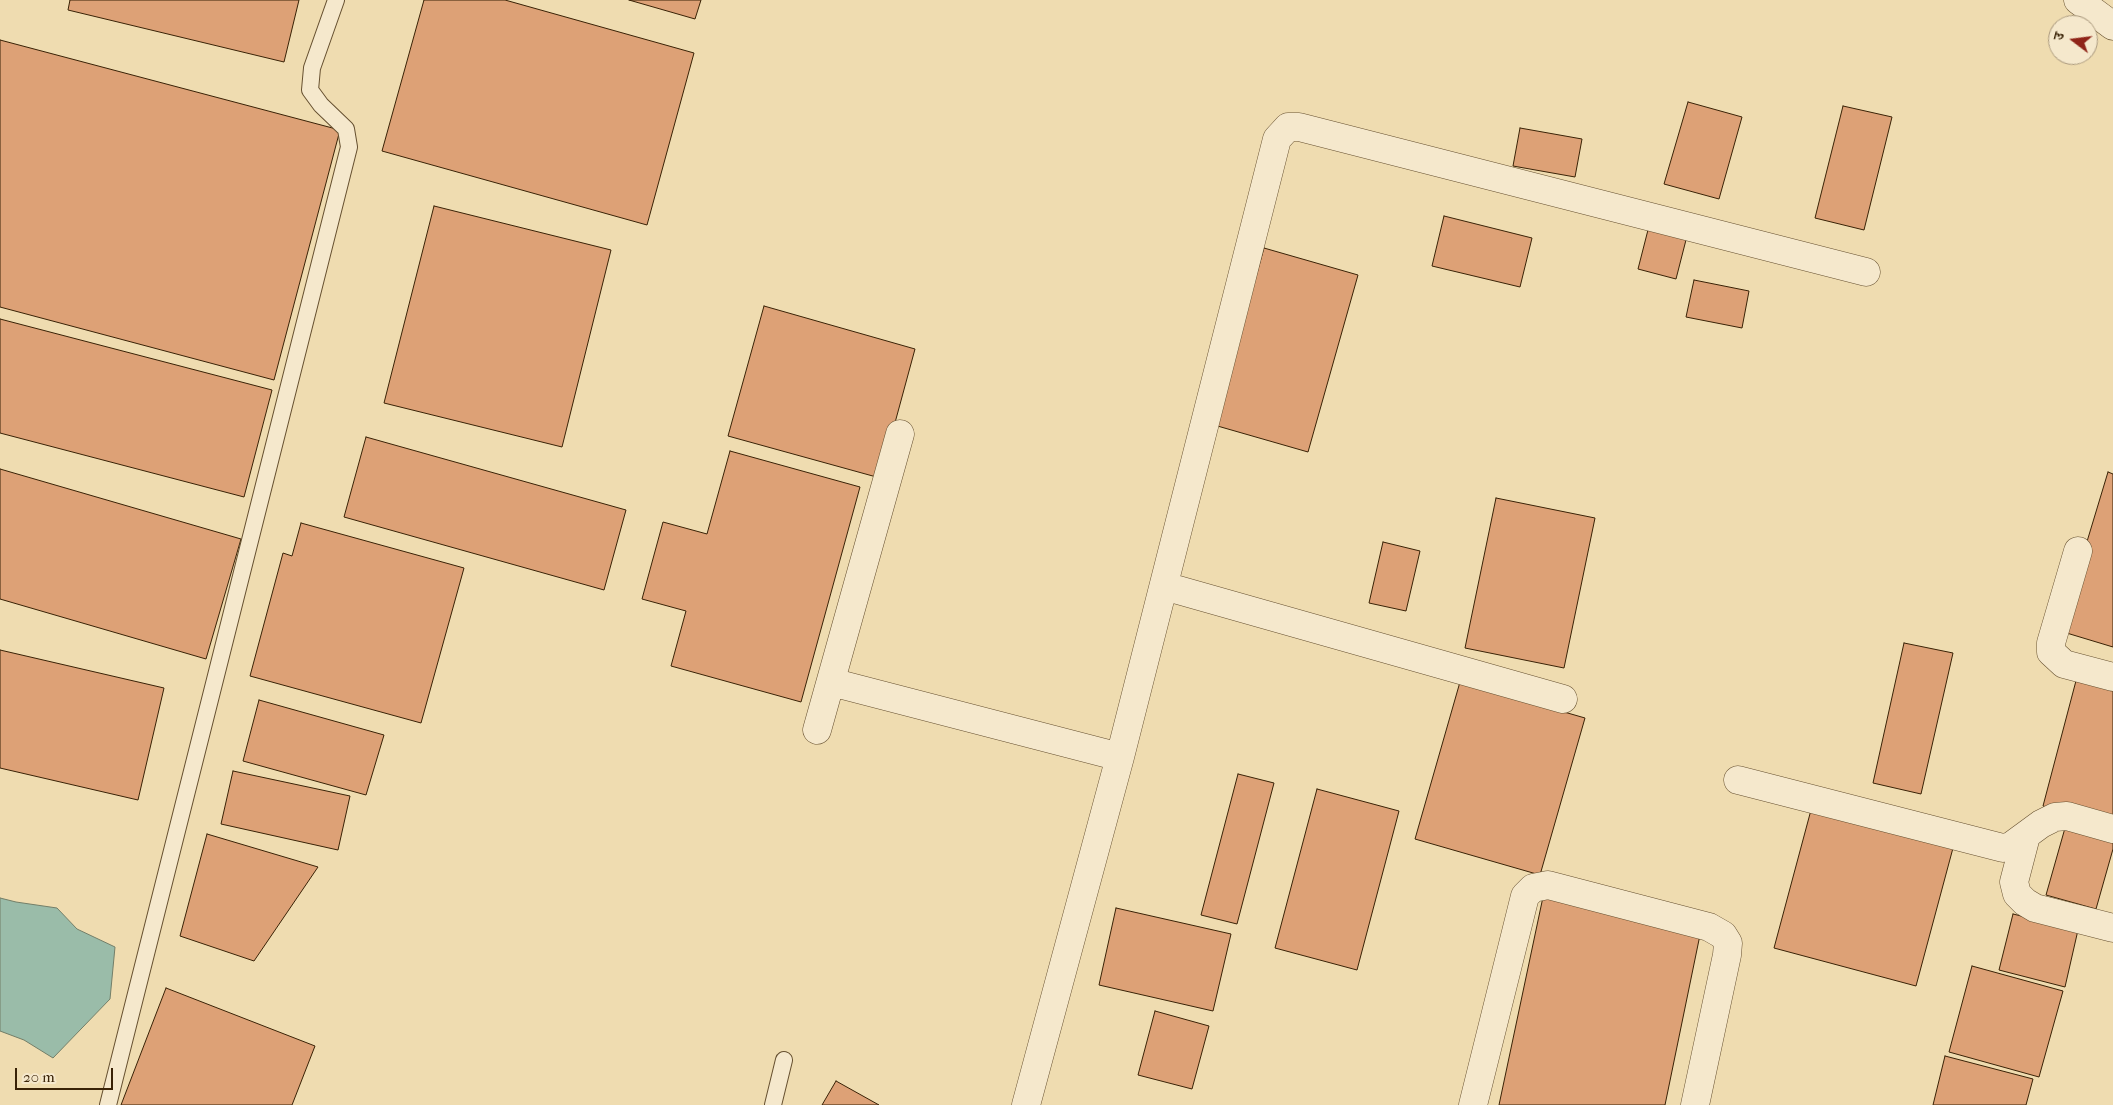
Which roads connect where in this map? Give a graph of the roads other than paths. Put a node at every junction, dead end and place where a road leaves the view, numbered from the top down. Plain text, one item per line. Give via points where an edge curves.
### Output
1 (336, 0) edge
2 (2078, 0) edge
3 (2113, 26) edge
4 (1866, 272) dead end
5 (900, 434) dead end
6 (2078, 551) dead end
7 (1164, 586) junction
8 (2113, 678) edge
9 (831, 682) junction
10 (1562, 699) dead end
11 (817, 730) dead end
12 (1120, 757) junction
13 (1738, 780) dead end
14 (2113, 829) edge
15 (2026, 836) junction
16 (2113, 928) edge
17 (784, 1060) dead end
18 (108, 1105) edge
19 (773, 1105) edge
20 (1026, 1105) edge
21 (1473, 1105) edge
22 (1695, 1105) edge

1 - 18 lane via 312,68 310,90 346,129 349,146
2 - 3 street
4 - 7 street via 1299,127 1288,127 1278,139
5 - 9 street
6 - 8 street via 2051,652 2064,664
7 - 10 street
7 - 12 street
9 - 11 street
9 - 12 street
12 - 20 street
13 - 15 street via 2003,848
14 - 15 street via 2067,816 2041,824
15 - 16 street via 2014,882 2017,894 2035,908
17 - 19 lane
21 - 22 street via 1526,896 1533,888 1548,885 1709,927 1723,935 1728,943 1727,954

